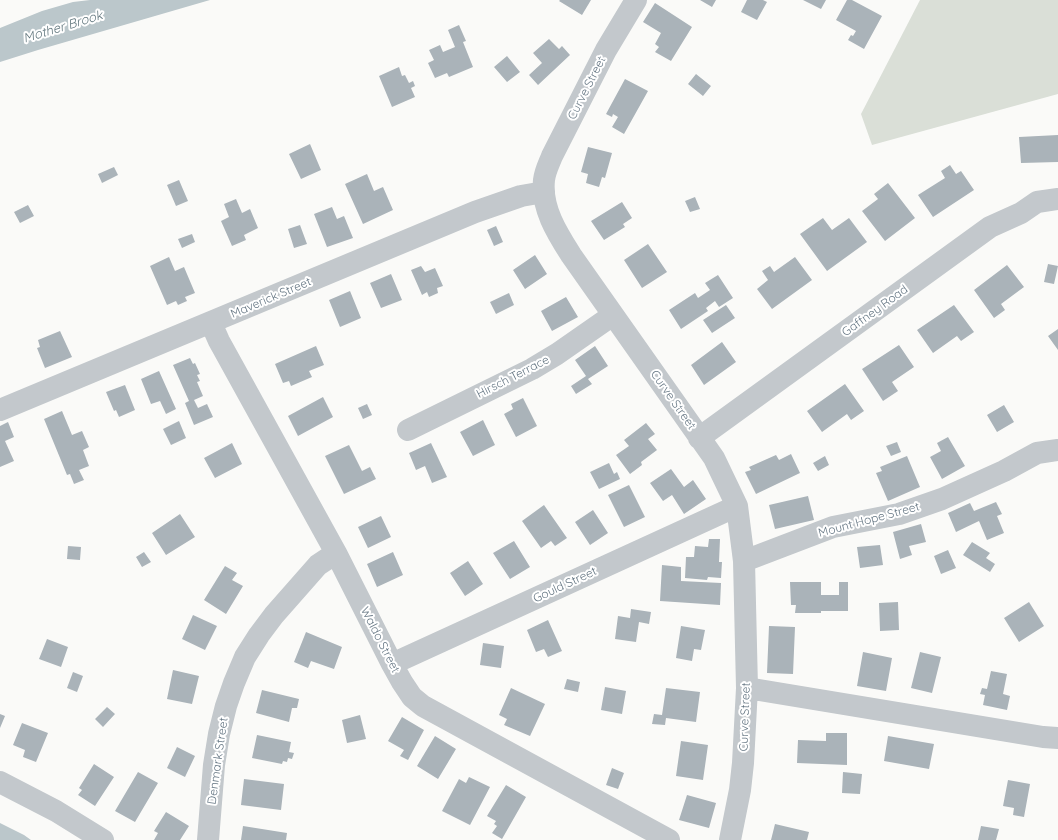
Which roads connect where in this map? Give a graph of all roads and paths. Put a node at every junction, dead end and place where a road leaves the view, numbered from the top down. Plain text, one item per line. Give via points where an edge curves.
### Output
1 (636, 0) edge
2 (544, 192) junction
3 (1058, 199) edge
4 (613, 315) junction
5 (211, 323) junction
6 (0, 410) edge
7 (408, 430) dead end
8 (699, 438) junction
9 (1058, 450) edge
10 (737, 506) junction
11 (336, 553) junction
12 (744, 561) junction
13 (392, 664) junction
14 (747, 688) junction
15 (1058, 738) edge
16 (0, 782) edge
17 (103, 840) edge
18 (208, 840) edge
19 (669, 840) edge
20 (730, 840) edge

1 - 2 street, Curve Street via 606,50 552,156 544,179
2 - 4 street, Curve Street via 556,229
2 - 5 street, Maverick Street via 519,197 475,212
3 - 8 street, Gaffney Road via 1037,202 1021,213 990,227
4 - 7 street, Hirsch Terrace via 532,369
4 - 8 street, Curve Street
5 - 6 street, Maverick Street
5 - 11 street, Waldo Street
8 - 10 street, Curve Street via 714,458
9 - 12 street, Mount Hope Street via 1037,453 942,499 899,514 833,527
10 - 12 street, Curve Street
10 - 13 street, Gould Street
11 - 13 street, Waldo Street
11 - 18 street, Denmark Street via 318,565 259,635 245,657 226,706 219,734
12 - 14 street, Curve Street
13 - 19 street, Waldo Street via 412,697 423,706
14 - 15 street
14 - 20 street, Curve Street via 743,763
16 - 17 street via 56,811

